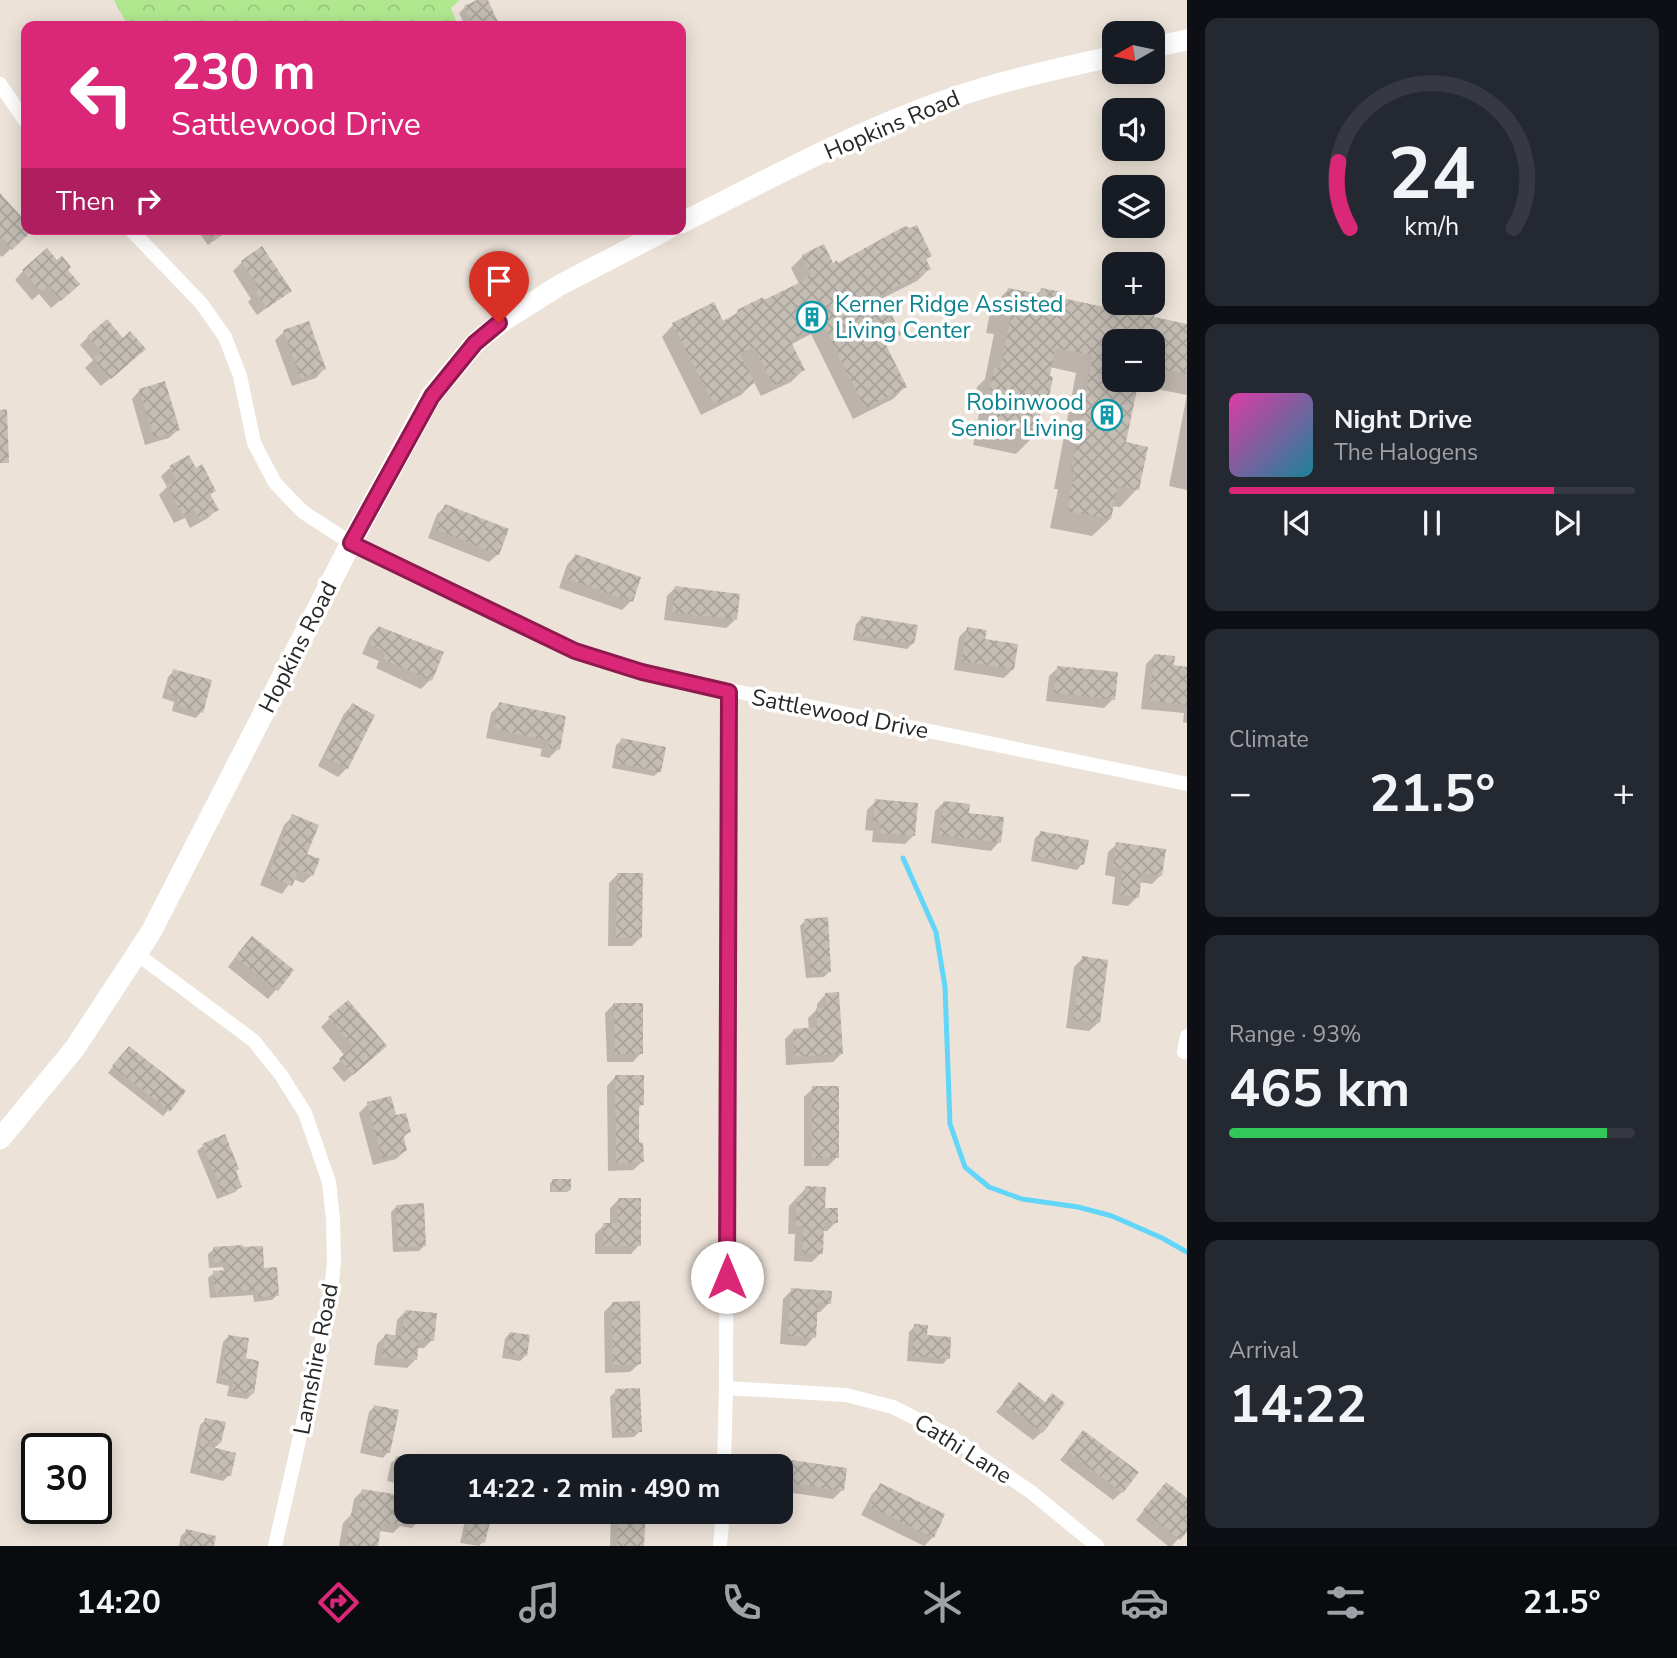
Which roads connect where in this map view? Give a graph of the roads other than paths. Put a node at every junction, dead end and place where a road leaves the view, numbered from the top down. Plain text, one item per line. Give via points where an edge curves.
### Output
1 (1187, 40) edge
2 (1166, 44) edge
3 (1102, 59) edge
4 (0, 84) edge
5 (21, 115) edge
6 (686, 220) edge
7 (136, 235) edge
8 (657, 235) edge
9 (351, 543) junction
10 (729, 692) junction
11 (1187, 784) edge
12 (137, 954) junction
13 (1187, 1036) edge
14 (1184, 1052) dead end
15 (0, 1139) edge
16 (726, 1388) junction
17 (724, 1454) edge
18 (722, 1524) edge
19 (275, 1546) edge
20 (720, 1546) edge
21 (1097, 1546) edge

1 - 2 main road
3 - 6 main road, Hopkins Road via 1012,80 915,111
4 - 5 street
7 - 9 street, Sattlewood Drive via 201,303 225,337 240,376 254,443 275,483 303,512
8 - 9 main road, Hopkins Road via 527,304 475,343 432,396
9 - 10 street, Sattlewood Drive via 575,651
9 - 12 main road, Hopkins Road
10 - 11 street, Sattlewood Drive
10 - 16 street
12 - 15 main road, Hopkins Road via 75,1048
12 - 19 street, Lamshire Road via 254,1041 305,1113 329,1182 334,1261 331,1304
13 - 14 street
16 - 17 street
16 - 21 street, Cathi Lane via 846,1395 893,1407 948,1435 1031,1492
18 - 20 street

